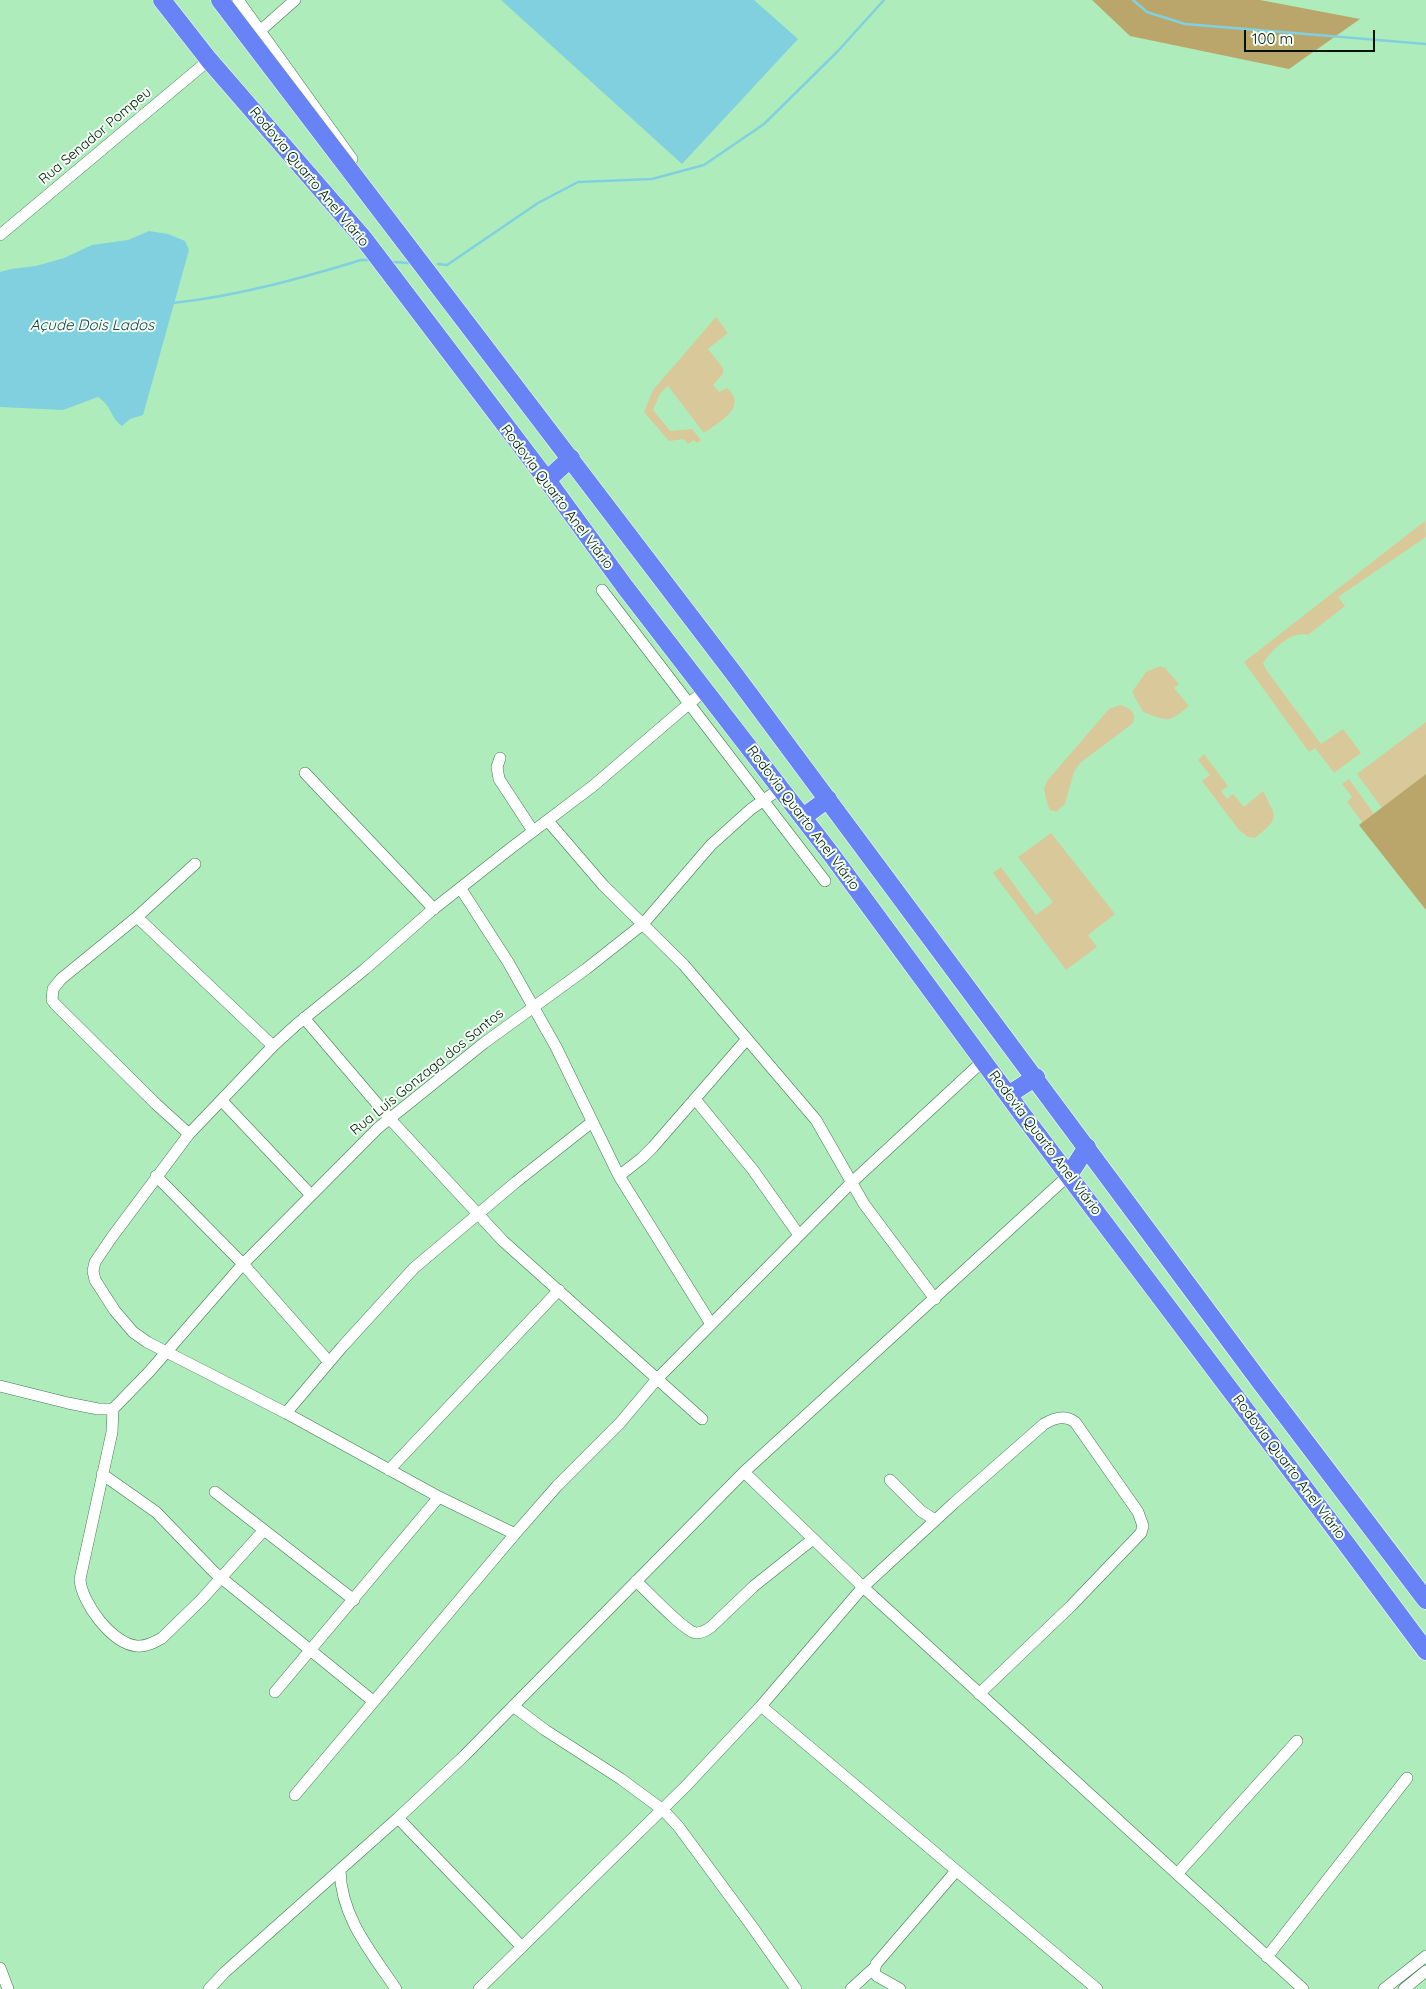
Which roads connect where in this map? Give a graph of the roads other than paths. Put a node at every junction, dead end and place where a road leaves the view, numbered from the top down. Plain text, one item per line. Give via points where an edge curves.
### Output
1 (162, 0) edge
2 (220, 0) edge
3 (238, 0) edge
4 (294, 0) edge
5 (260, 30) junction
6 (209, 60) junction
7 (0, 235) edge
8 (430, 274) junction
9 (570, 458) junction
10 (547, 480) junction
11 (602, 590) dead end
12 (705, 690) junction
13 (689, 704) junction
14 (500, 758) dead end
15 (305, 773) dead end
16 (781, 788) junction
17 (828, 799) junction
18 (763, 800) junction
19 (803, 817) junction
20 (548, 821) junction
21 (533, 832) junction
22 (195, 864) dead end
23 (825, 880) dead end
24 (461, 889) junction
25 (434, 909) junction
26 (137, 917) junction
27 (643, 924) junction
28 (534, 1007) junction
29 (304, 1018) junction
30 (747, 1039) junction
31 (273, 1046) junction
32 (983, 1062) junction
33 (1036, 1077) junction
34 (1008, 1095) junction
35 (695, 1098) junction
36 (222, 1101) junction
37 (390, 1118) junction
38 (592, 1122) junction
39 (189, 1134) junction
40 (1087, 1147) junction
41 (1069, 1175) junction
42 (156, 1176) junction
43 (619, 1176) junction
44 (851, 1183) junction
45 (311, 1195) junction
46 (478, 1214) junction
47 (799, 1235) junction
48 (243, 1264) junction
49 (559, 1290) junction
50 (935, 1299) junction
51 (711, 1324) junction
52 (165, 1352) junction
53 (329, 1362) junction
54 (657, 1379) junction
55 (0, 1386) edge
56 (113, 1409) junction
57 (286, 1413) junction
58 (702, 1418) dead end
59 (389, 1470) junction
60 (744, 1472) junction
61 (102, 1474) junction
62 (890, 1480) dead end
63 (215, 1492) dead end
64 (439, 1497) junction
65 (936, 1520) junction
66 (264, 1530) junction
67 (515, 1534) junction
68 (813, 1539) junction
69 (221, 1578) junction
70 (636, 1581) junction
71 (863, 1587) junction
72 (354, 1600) junction
73 (1426, 1600) edge
74 (311, 1649) junction
75 (1426, 1651) edge
76 (275, 1692) dead end
77 (979, 1694) junction
78 (373, 1701) junction
79 (513, 1706) junction
80 (761, 1706) junction
81 (1297, 1741) dead end
82 (1407, 1778) dead end
83 (295, 1795) dead end
84 (663, 1810) junction
85 (398, 1818) junction
86 (340, 1870) junction
87 (956, 1871) junction
88 (1177, 1874) junction
89 (522, 1946) junction
90 (1267, 1956) junction
91 (1426, 1956) edge
92 (0, 1968) edge
93 (874, 1968) junction
94 (1426, 1971) edge
95 (8, 1989) edge
96 (209, 1989) edge
97 (396, 1989) edge
98 (479, 1989) edge
99 (796, 1989) edge
100 (851, 1989) edge
101 (900, 1989) edge
102 (1097, 1989) edge
103 (1303, 1989) edge
104 (1384, 1989) edge
105 (1404, 1989) edge

1 - 6 highway, Rodovia Quarto Anel Viário
2 - 8 highway, Rodovia Quarto Anel Viário
3 - 5 street
4 - 5 street
5 - 8 street
6 - 7 street, Rua Senador Pompeu
6 - 10 highway, Rodovia Quarto Anel Viário via 364,239
8 - 9 highway, Rodovia Quarto Anel Viário
9 - 10 highway
9 - 17 highway, Rodovia Quarto Anel Viário
10 - 12 highway, Rodovia Quarto Anel Viário
11 - 13 street
12 - 13 street
12 - 16 highway, Rodovia Quarto Anel Viário
13 - 18 street
13 - 20 street
14 - 21 street via 497,767 499,779
15 - 25 street
16 - 18 street, Rua Luís Gonzaga dos Santos
16 - 19 highway, Rodovia Quarto Anel Viário
17 - 19 highway
17 - 33 highway, Rodovia Quarto Anel Viário
18 - 23 street
18 - 27 street, Rua Luís Gonzaga dos Santos via 711,845
19 - 32 highway, Rodovia Quarto Anel Viário
20 - 21 street
20 - 27 street via 603,885
21 - 24 street
22 - 26 street
24 - 25 street
24 - 28 street
25 - 29 street
26 - 31 street
26 - 39 street via 61,979 53,989 52,1000
27 - 28 street, Rua Luís Gonzaga dos Santos
27 - 30 street via 684,964
28 - 37 street, Rua Luís Gonzaga dos Santos
28 - 38 street
29 - 31 street
29 - 37 street
30 - 35 street
30 - 44 street via 816,1120
31 - 36 street
32 - 34 highway, Rodovia Quarto Anel Viário
32 - 44 street
33 - 34 highway
33 - 40 highway, Rodovia Quarto Anel Viário
34 - 41 highway, Rodovia Quarto Anel Viário
35 - 43 street via 642,1158
35 - 47 street via 753,1170
36 - 39 street
36 - 45 street
37 - 45 street, Rua Luís Gonzaga dos Santos
37 - 46 street
38 - 43 street
38 - 46 street
39 - 42 street
40 - 41 highway
40 - 73 highway, Rodovia Quarto Anel Viário
41 - 50 street
41 - 75 highway, Rodovia Quarto Anel Viário
42 - 48 street
42 - 52 street via 102,1252 93,1271 108,1303 133,1332
43 - 51 street
44 - 47 street
44 - 50 street via 885,1235
45 - 48 street, Rua Luís Gonzaga dos Santos
46 - 49 street
46 - 53 street via 414,1268
47 - 51 street
48 - 52 street, Rua Luís Gonzaga dos Santos
48 - 53 street
49 - 54 street
49 - 59 street
50 - 60 street
51 - 54 street
52 - 56 street, Rua Luís Gonzaga dos Santos
52 - 57 street
53 - 57 street
54 - 58 street
54 - 67 street
55 - 56 street via 98,1409
56 - 61 street via 112,1432
57 - 59 street
59 - 64 street
60 - 68 street
60 - 70 street
61 - 69 street via 162,1518
61 - 69 street via 80,1590 110,1633 138,1647 154,1642 172,1629
62 - 65 street via 921,1511
63 - 66 street
64 - 67 street
64 - 72 street
65 - 71 street
65 - 77 street via 1044,1424 1066,1418 1075,1422 1143,1526 1134,1542
66 - 69 street
66 - 72 street
67 - 78 street
68 - 70 street via 754,1586 704,1632 696,1633 685,1627
68 - 71 street
69 - 74 street
70 - 79 street
71 - 77 street
71 - 80 street
72 - 74 street
74 - 76 street
74 - 78 street
77 - 88 street
78 - 83 street
79 - 84 street
79 - 85 street
80 - 84 street
80 - 87 street
81 - 88 street
82 - 90 street
84 - 89 street
84 - 99 street
85 - 86 street
85 - 89 street
86 - 96 street
86 - 97 street via 350,1918
87 - 93 street
87 - 102 street
88 - 90 street
89 - 98 street
90 - 103 street
91 - 104 street
92 - 95 street
93 - 100 street
93 - 101 street via 877,1976
94 - 105 street

